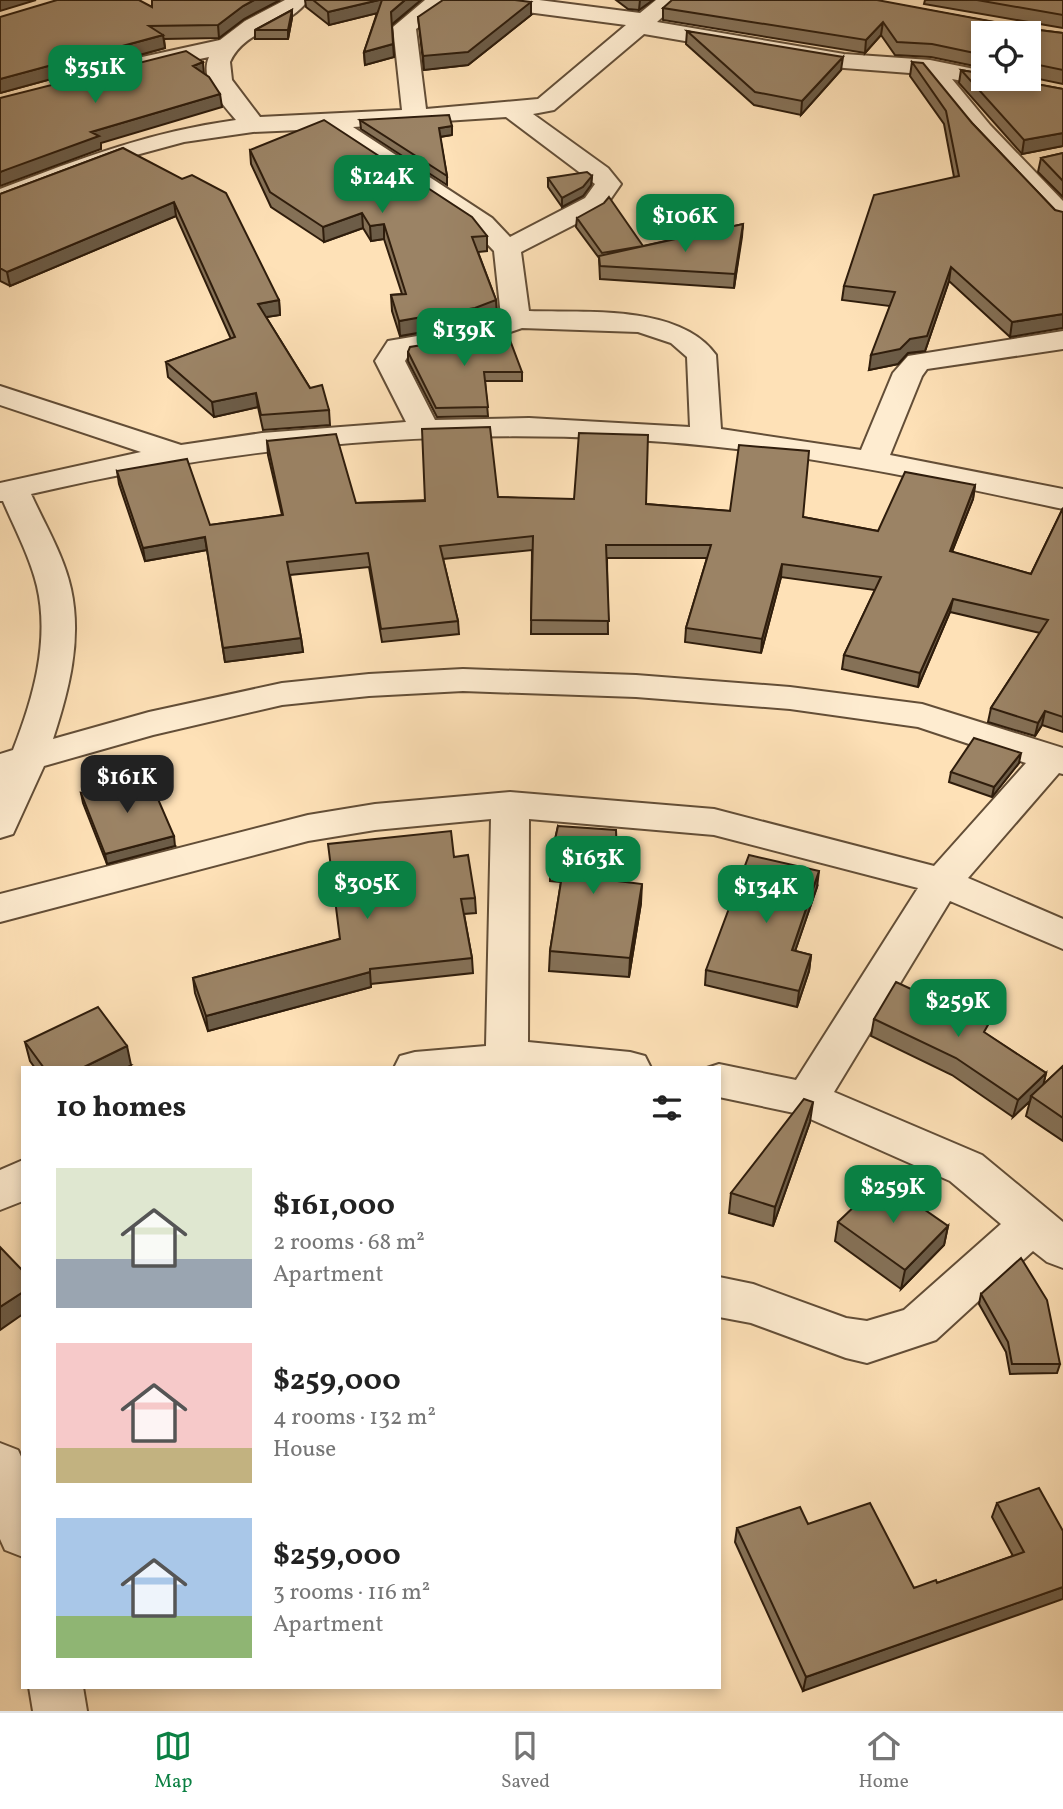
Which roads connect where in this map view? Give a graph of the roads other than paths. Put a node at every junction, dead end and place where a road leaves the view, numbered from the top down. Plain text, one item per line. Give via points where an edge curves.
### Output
1 (298, 0) edge
2 (489, 0) edge
3 (670, 0) edge
4 (432, 1) edge
5 (643, 24) junction
6 (227, 46) junction
7 (930, 67) junction
8 (114, 71) edge
9 (971, 75) edge
10 (512, 110) junction
11 (415, 116) junction
12 (327, 121) junction
13 (253, 125) junction
14 (0, 198) edge
15 (1063, 216) edge
16 (507, 249) junction
17 (516, 318) junction
18 (1063, 340) edge
19 (0, 396) edge
20 (426, 431) junction
21 (706, 437) junction
22 (179, 454) junction
23 (873, 459) junction
24 (7, 490) edge
25 (1063, 499) edge
26 (1057, 759) edge
27 (15, 761) edge
28 (510, 805) junction
29 (0, 825) edge
30 (942, 882) junction
31 (0, 908) edge
32 (1063, 935) edge
33 (506, 1060) junction
34 (438, 1066) edge
35 (611, 1066) edge
36 (721, 1080) edge
37 (807, 1099) junction
38 (1048, 1236) edge
39 (721, 1297) edge
40 (7, 1471) edge
41 (21, 1525) edge
42 (56, 1689) edge
43 (60, 1711) edge

1 - 6 street via 248,28
2 - 5 street
3 - 5 street
4 - 11 street via 404,27
5 - 7 street via 844,61
5 - 10 street via 545,105
6 - 8 street
6 - 13 street via 219,61 218,78
7 - 9 street
7 - 15 street via 1026,163
10 - 11 street
10 - 16 street via 608,184 594,204
11 - 12 street
12 - 13 street
12 - 16 street via 483,224
13 - 14 street via 183,135 127,150
16 - 17 street
17 - 20 street via 508,326 482,333 398,347 390,361
17 - 21 street via 641,324 681,337 701,355
18 - 23 street via 918,362 908,373
19 - 22 street
20 - 21 street via 585,429
20 - 22 street via 320,437
21 - 23 street
22 - 24 street
23 - 25 street
24 - 27 street via 55,589 60,636
26 - 27 street via 922,716 790,698 463,680 282,694
26 - 30 street
27 - 29 street
28 - 30 street via 713,822
28 - 31 street via 308,828
28 - 33 street
30 - 32 street
30 - 37 street
33 - 34 street
33 - 35 street via 534,1058
36 - 37 street
37 - 38 street via 966,1168
38 - 39 street via 919,1326 867,1342
40 - 41 street
42 - 43 street

